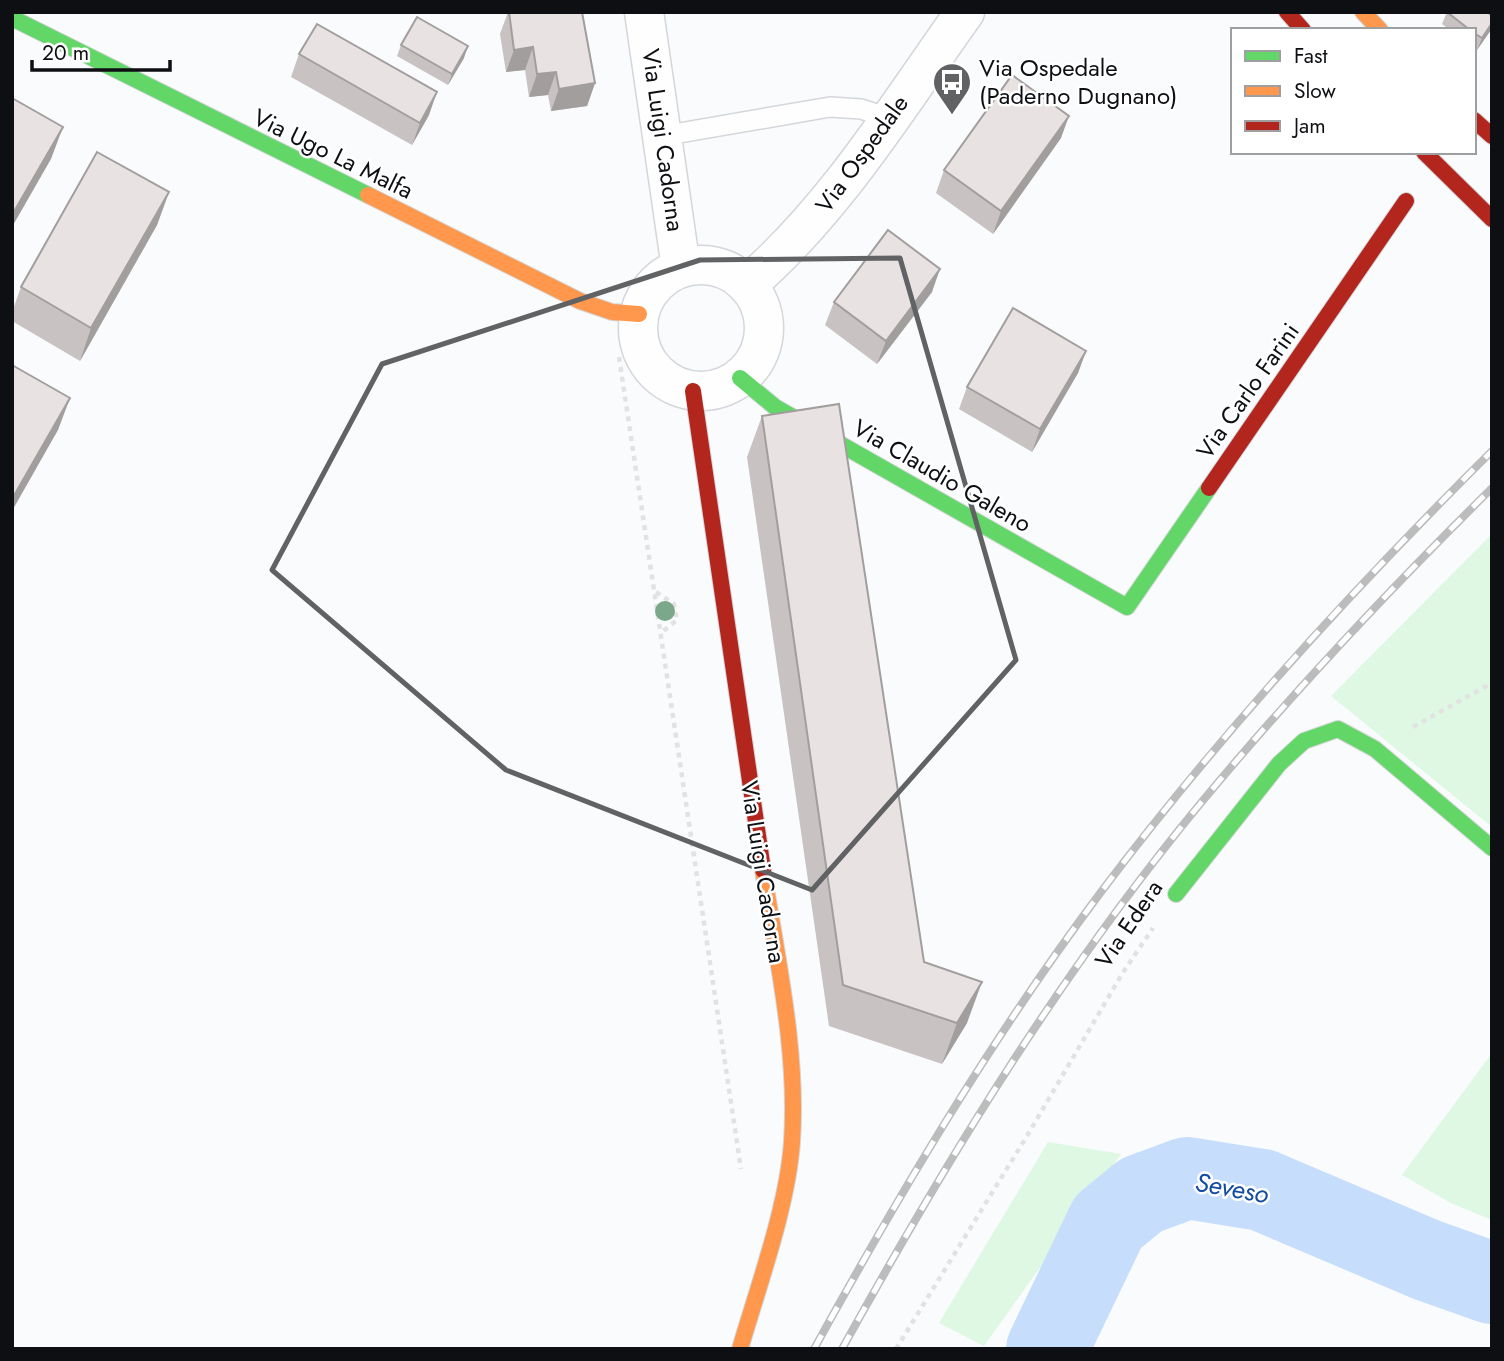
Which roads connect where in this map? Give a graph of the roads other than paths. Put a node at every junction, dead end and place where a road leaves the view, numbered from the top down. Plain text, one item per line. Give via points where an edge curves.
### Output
1 (644, 12) edge
2 (965, 12) edge
3 (1287, 12) edge
4 (1363, 12) edge
5 (12, 18) edge
6 (1301, 28) edge
7 (1378, 28) edge
8 (889, 118) junction
9 (1476, 122) edge
10 (662, 136) junction
11 (1492, 136) edge
12 (1426, 154) edge
13 (1406, 201) dead end
14 (1492, 219) edge
15 (681, 268) junction
16 (747, 285) junction
17 (639, 314) junction
18 (740, 378) junction
19 (693, 391) junction
20 (1127, 607) joint
21 (1492, 848) edge
22 (1176, 894) road end
23 (740, 1349) edge

1 - 10 street, Via Luigi Cadorna
2 - 8 street, Via Ospedale
3 - 6 street
4 - 7 street
5 - 17 street, Via Ugo La Malfa via 580,301 612,312
8 - 10 lane via 861,109 830,107
8 - 16 street, Via Ospedale via 837,193 788,250
9 - 11 street
10 - 15 street, Via Luigi Cadorna
12 - 14 street
13 - 20 street, Via Carlo Farini
15 - 16 street via 714,266
15 - 17 street via 662,278 648,293
16 - 18 street via 763,313 763,340 753,364
17 - 19 street via 639,336 647,360 661,377
18 - 19 street via 714,390
18 - 20 street, Via Claudio Galeno via 775,407
19 - 23 street, Via Luigi Cadorna via 792,1064 792,1143 776,1223
21 - 22 street, Via Edera via 1376,749 1338,729 1304,741 1279,764

